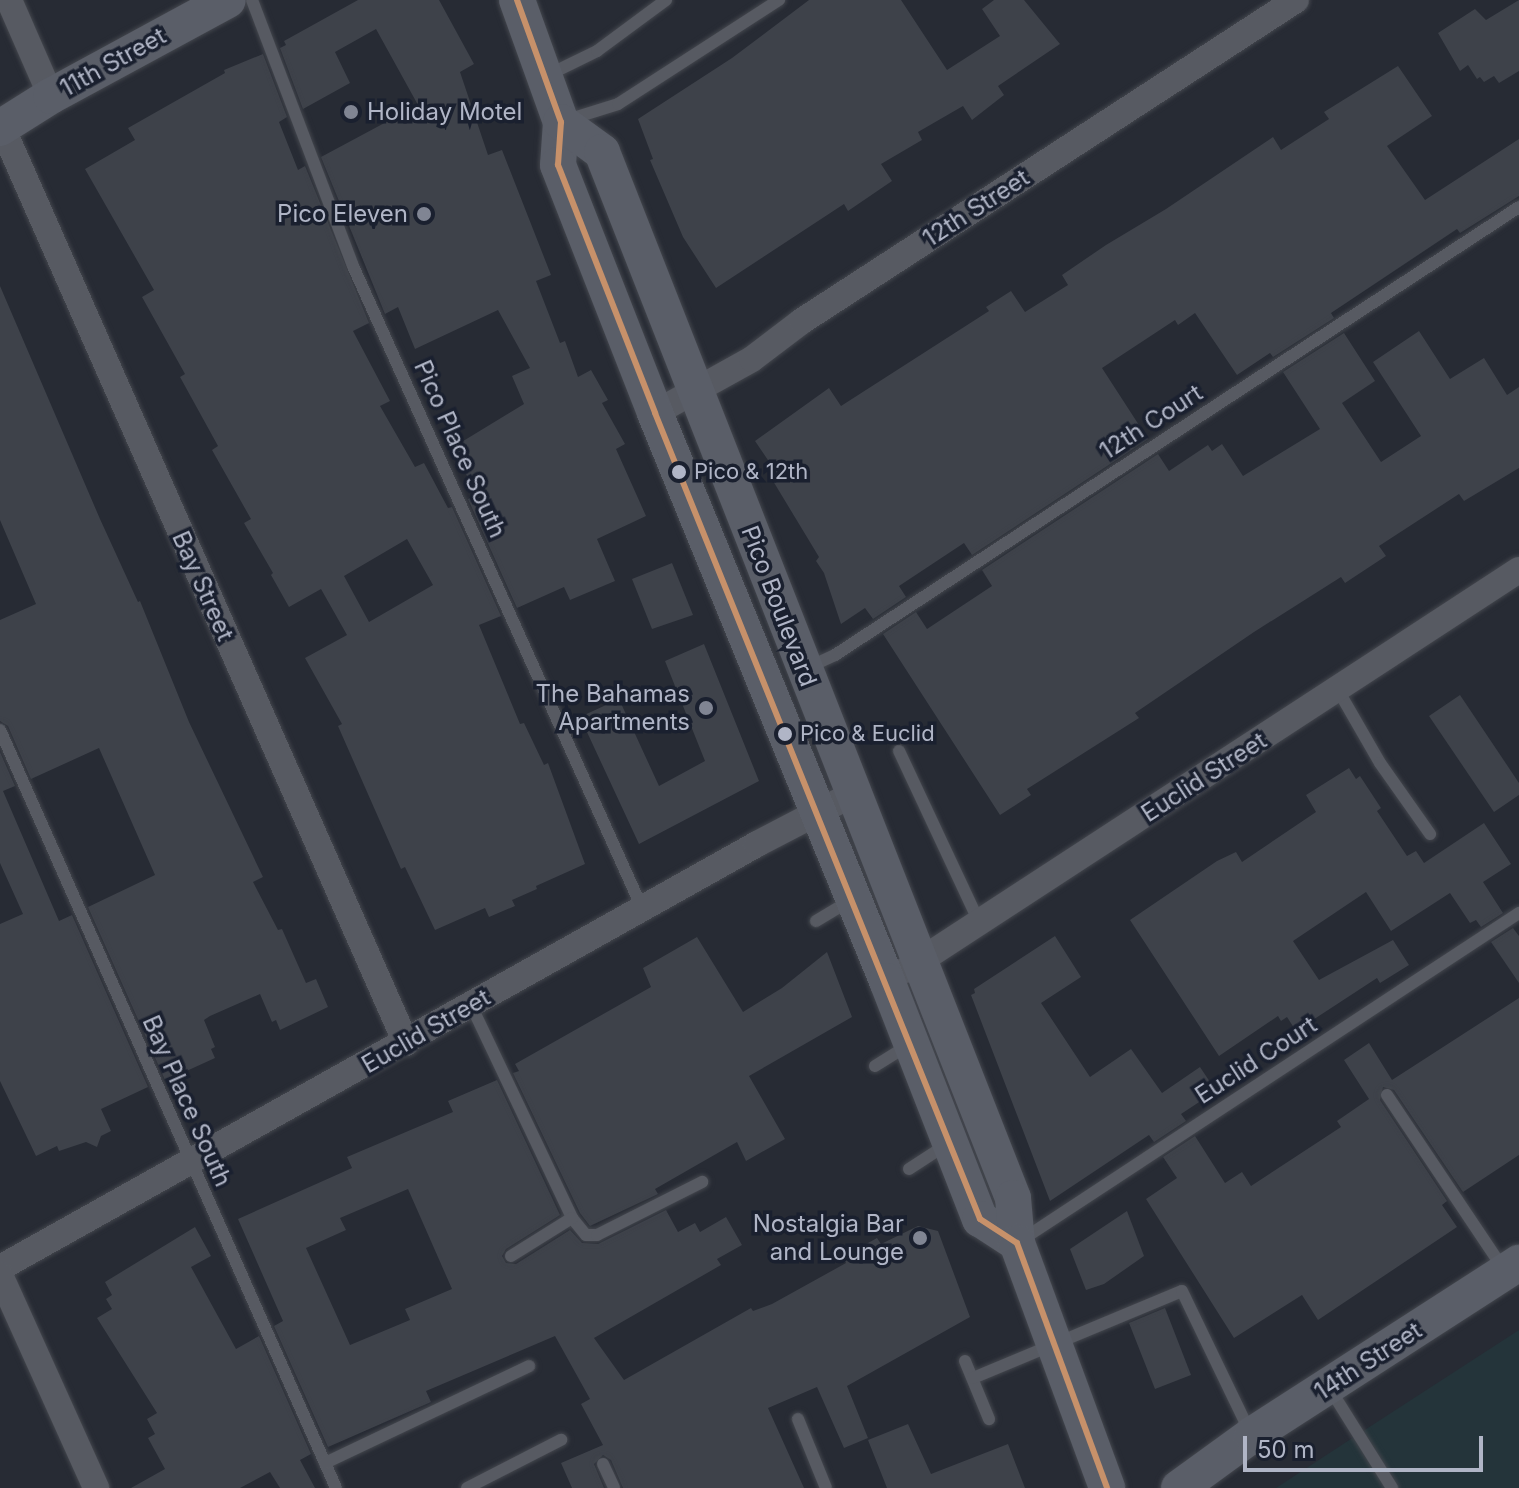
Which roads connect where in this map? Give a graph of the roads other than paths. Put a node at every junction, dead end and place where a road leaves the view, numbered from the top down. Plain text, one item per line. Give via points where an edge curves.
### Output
1 (9, 0) edge
2 (228, 0) edge
3 (252, 0) edge
4 (517, 0) edge
5 (666, 0) edge
6 (779, 0) edge
7 (1296, 0) edge
8 (545, 77) junction
9 (51, 96) junction
10 (561, 122) junction
11 (1, 127) edge
12 (1519, 207) edge
13 (695, 392) junction
14 (655, 413) junction
15 (1519, 570) edge
16 (804, 670) junction
17 (1338, 690) junction
18 (0, 730) edge
19 (899, 751) dead end
20 (853, 794) junction
21 (817, 811) junction
22 (1430, 834) dead end
23 (852, 900) junction
24 (643, 910) junction
25 (1519, 913) edge
26 (816, 921) dead end
27 (980, 924) junction
28 (919, 962) junction
29 (887, 981) junction
30 (471, 1005) junction
31 (406, 1043) junction
32 (911, 1043) junction
33 (875, 1066) dead end
34 (1387, 1095) dead end
35 (949, 1143) junction
36 (191, 1163) junction
37 (909, 1169) dead end
38 (702, 1182) dead end
39 (572, 1218) junction
40 (1017, 1243) junction
41 (511, 1256) dead end
42 (1512, 1267) edge
43 (0, 1268) edge
44 (0, 1275) edge
45 (1053, 1343) junction
46 (965, 1361) dead end
47 (529, 1366) dead end
48 (973, 1378) junction
49 (1329, 1387) junction
50 (798, 1419) dead end
51 (989, 1419) dead end
52 (1252, 1435) junction
53 (561, 1440) dead end
54 (325, 1463) junction
55 (603, 1464) dead end
56 (1101, 1481) edge
57 (96, 1488) edge
58 (336, 1488) edge
59 (467, 1488) edge
60 (614, 1488) edge
61 (826, 1488) edge
62 (1179, 1488) edge
63 (1392, 1488) edge

1 - 9 street
2 - 9 main road, 11th Street
3 - 24 lane, Pico Place South via 353,266
4 - 8 main road, Pico Boulevard
5 - 8 lane via 597,51
6 - 10 lane via 618,104
7 - 13 street, 12th Street
8 - 10 main road, Pico Boulevard
9 - 11 main road, 11th Street
10 - 13 main road, Pico Boulevard via 602,152
10 - 14 main road, Pico Boulevard via 558,165
11 - 31 street, Bay Street
12 - 16 lane, 12th Court via 847,647
13 - 14 street, 12th Street
13 - 16 main road, Pico Boulevard
14 - 21 main road, Pico Boulevard
15 - 17 street, Euclid Street
16 - 20 main road, Pico Boulevard
17 - 22 lane
17 - 27 street, Euclid Street
18 - 36 lane, Bay Place South
19 - 27 lane
20 - 21 street, Euclid Street
20 - 28 main road, Pico Boulevard
21 - 23 main road, Pico Boulevard
21 - 24 street, Euclid Street
23 - 26 lane
23 - 29 main road, Pico Boulevard
24 - 30 street, Euclid Street
25 - 40 lane, Euclid Court
27 - 28 street, Euclid Street
28 - 29 street, Euclid Street
28 - 40 main road, Pico Boulevard via 1013,1198
29 - 32 main road, Pico Boulevard
30 - 31 street, Euclid Street
30 - 39 lane
31 - 36 street, Euclid Street
32 - 33 lane
32 - 35 main road, Pico Boulevard
34 - 42 lane
35 - 37 lane
35 - 40 main road, Pico Boulevard via 980,1219
36 - 43 street, Euclid Street
36 - 54 lane, Bay Place South
38 - 39 lane via 597,1235 586,1235
39 - 41 lane
40 - 45 main road, Pico Boulevard
42 - 49 main road, 14th Street
44 - 57 street
45 - 48 lane
45 - 52 lane via 1182,1291
45 - 56 main road, Pico Boulevard
46 - 48 lane
47 - 54 lane
48 - 51 lane
49 - 52 main road, 14th Street
49 - 63 lane
50 - 61 lane
52 - 62 main road, 14th Street
53 - 59 lane
54 - 58 lane, Bay Place South
55 - 60 lane

